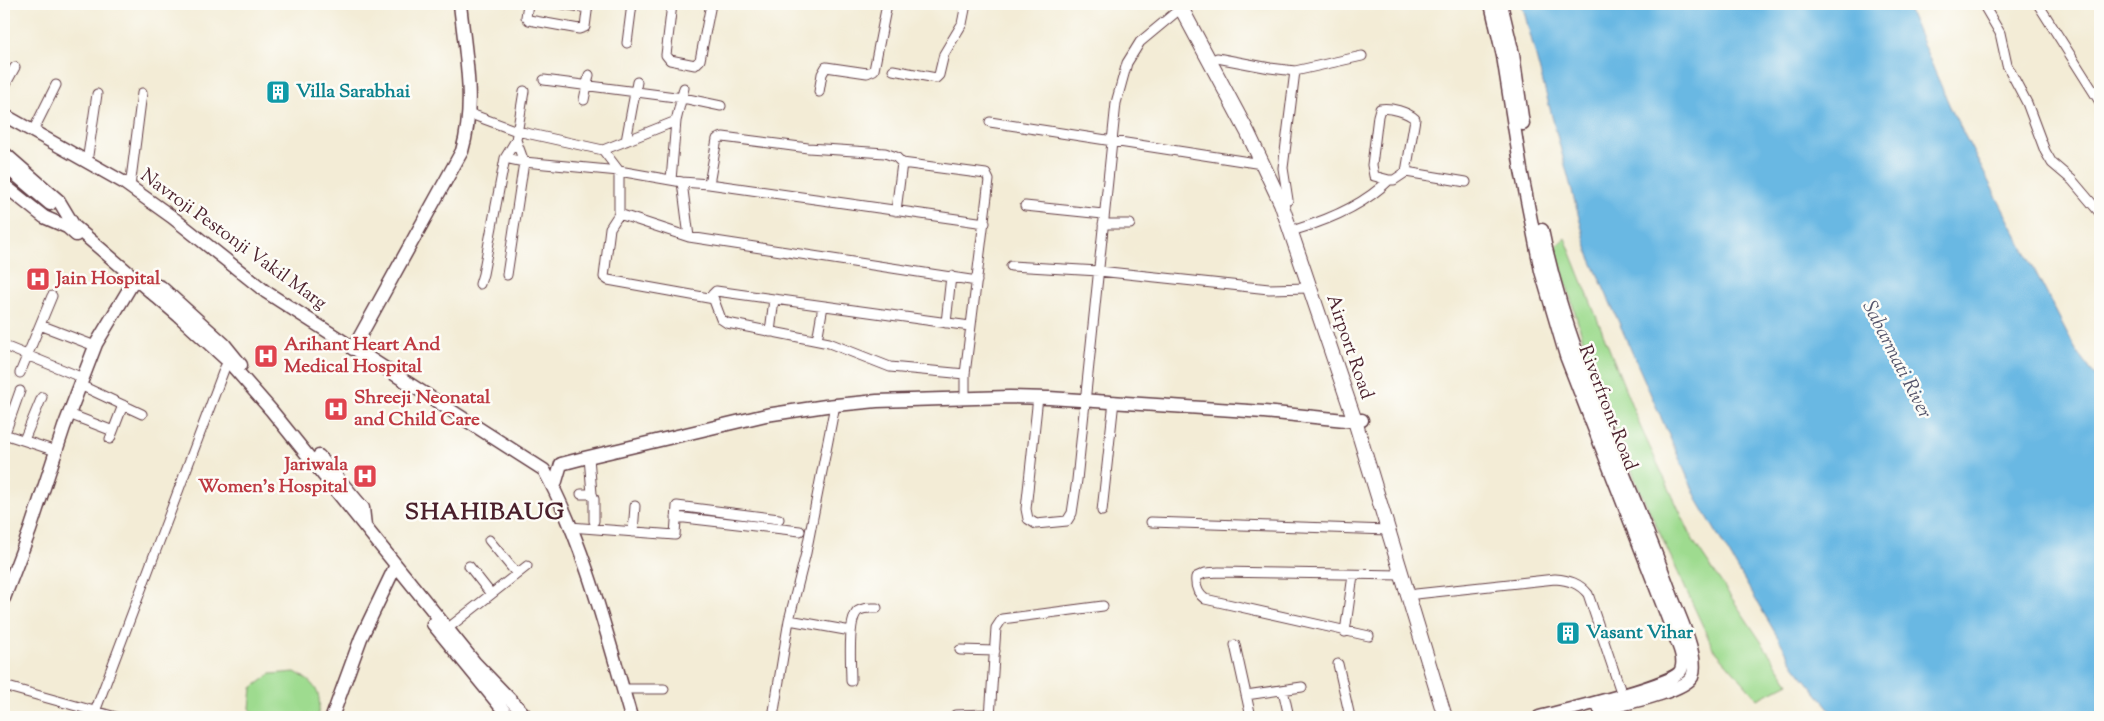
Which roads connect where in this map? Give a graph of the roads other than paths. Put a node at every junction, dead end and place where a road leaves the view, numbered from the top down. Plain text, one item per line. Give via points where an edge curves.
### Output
1 (460, 4) edge
2 (528, 4) edge
3 (563, 4) edge
4 (632, 4) edge
5 (672, 4) edge
6 (711, 4) edge
7 (887, 4) edge
8 (966, 4) edge
9 (1491, 4) edge
10 (1501, 4) edge
11 (1983, 4) edge
12 (2038, 4) edge
13 (1183, 5) edge
14 (587, 6) edge
15 (627, 44) dead end
16 (1362, 56) dead end
17 (1216, 58) junction
18 (16, 68) dead end
19 (893, 70) dead end
20 (1295, 71) junction
21 (589, 75) dead end
22 (544, 80) dead end
23 (637, 82) dead end
24 (56, 85) dead end
25 (587, 86) junction
26 (4, 87) edge
27 (684, 88) dead end
28 (524, 91) dead end
29 (636, 92) junction
30 (819, 92) dead end
31 (97, 94) dead end
32 (142, 94) dead end
33 (682, 98) junction
34 (584, 100) dead end
35 (2100, 102) edge
36 (721, 106) dead end
37 (468, 114) junction
38 (4, 115) edge
39 (676, 121) junction
40 (990, 122) dead end
41 (33, 131) junction
42 (517, 135) junction
43 (1111, 141) junction
44 (626, 142) junction
45 (603, 150) junction
46 (4, 153) edge
47 (505, 158) junction
48 (86, 162) junction
49 (524, 162) junction
50 (902, 163) junction
51 (1262, 164) junction
52 (4, 165) edge
53 (619, 171) junction
54 (1406, 172) junction
55 (4, 173) edge
56 (671, 180) junction
57 (1389, 180) junction
58 (682, 182) junction
59 (1466, 182) dead end
60 (709, 184) junction
61 (4, 185) edge
62 (130, 187) junction
63 (1288, 200) junction
64 (1025, 206) dead end
65 (51, 209) junction
66 (896, 210) junction
67 (2100, 213) edge
68 (619, 214) junction
69 (1104, 214) junction
70 (985, 224) junction
71 (1103, 224) junction
72 (1130, 224) dead end
73 (71, 226) junction
74 (1298, 229) junction
75 (689, 237) junction
76 (1011, 266) dead end
77 (1099, 272) junction
78 (507, 275) dead end
79 (951, 276) junction
80 (977, 281) junction
81 (133, 282) junction
82 (480, 284) dead end
83 (1309, 288) junction
84 (52, 296) dead end
85 (714, 299) junction
86 (774, 299) junction
87 (824, 306) junction
88 (946, 323) junction
89 (40, 325) junction
90 (970, 326) junction
91 (770, 332) junction
92 (817, 340) junction
93 (95, 346) junction
94 (7, 347) dead end
95 (353, 349) junction
96 (27, 355) junction
97 (224, 367) junction
98 (20, 373) dead end
99 (965, 374) junction
100 (81, 382) junction
101 (20, 391) dead end
102 (42, 397) dead end
103 (1038, 397) junction
104 (965, 399) junction
105 (1084, 400) junction
106 (1114, 401) junction
107 (123, 405) junction
108 (835, 405) junction
109 (69, 414) junction
110 (142, 414) dead end
111 (1358, 420) junction
112 (4, 435) edge
113 (24, 440) junction
114 (56, 451) junction
115 (590, 457) junction
116 (529, 460) junction
117 (561, 464) junction
118 (554, 488) junction
119 (581, 494) dead end
120 (592, 494) junction
121 (635, 506) dead end
122 (1102, 511) dead end
123 (676, 517) junction
124 (779, 519) dead end
125 (594, 521) dead end
126 (1151, 522) dead end
127 (570, 527) junction
128 (1388, 530) junction
129 (800, 531) dead end
130 (633, 532) junction
131 (489, 540) dead end
132 (469, 566) dead end
133 (527, 566) dead end
134 (395, 569) junction
135 (516, 574) junction
136 (1353, 575) junction
137 (1402, 575) junction
138 (491, 594) junction
139 (1416, 594) junction
140 (4, 598) edge
141 (1103, 606) dead end
142 (877, 608) dead end
143 (789, 620) junction
144 (447, 629) junction
145 (851, 631) junction
146 (1345, 632) junction
147 (1369, 636) dead end
148 (1235, 645) dead end
149 (960, 650) dead end
150 (994, 651) junction
151 (1338, 664) dead end
152 (851, 681) dead end
153 (4, 686) edge
154 (1302, 687) dead end
155 (623, 689) junction
156 (664, 689) dead end
157 (1283, 690) junction
158 (1246, 695) junction
159 (1622, 695) junction
160 (94, 715) edge
161 (955, 715) dead end
162 (990, 716) edge
163 (116, 717) edge
164 (332, 717) edge
165 (509, 717) edge
166 (527, 717) edge
167 (631, 717) edge
168 (773, 717) edge
169 (1251, 717) edge
170 (1289, 717) edge
171 (1350, 717) edge
172 (1445, 717) edge
173 (1453, 717) edge
174 (1539, 717) edge
175 (1572, 717) edge

1 - 37 main road
2 - 14 street via 526,17 529,20 579,29 585,27
3 - 14 street
4 - 15 street
5 - 6 street via 666,55 670,60 695,65 700,60
7 - 30 street via 874,70 868,73 826,67
8 - 19 street via 962,24 944,54 936,78
9 - 159 main road, Riverfront Road via 1541,272 1566,356 1681,652 1677,675
10 - 175 main road, Riverfront Road via 1513,54 1529,167 1552,276 1579,364 1663,570 1694,662 1689,681 1674,689
11 - 67 street via 2000,33 2007,65 2027,103 2045,151 2052,163 2072,180
12 - 35 street
13 - 17 main road, Airport Road
13 - 43 street via 1140,42 1127,63 1116,103
13 - 51 main road, Airport Road
16 - 20 street
17 - 20 street
17 - 63 main road, Airport Road
18 - 26 street
20 - 63 street via 1283,168
21 - 25 street
22 - 25 street
23 - 29 street
24 - 41 street
25 - 29 street
25 - 34 street
27 - 33 street
28 - 42 street
29 - 33 street
29 - 44 street
31 - 48 street
32 - 62 street
33 - 36 street
33 - 39 street
37 - 42 street
37 - 95 main road via 462,151
38 - 41 main road, Navroji Pestonji Vakil Marg
39 - 44 street
39 - 56 street
40 - 43 street
41 - 48 main road, Navroji Pestonji Vakil Marg
42 - 45 street
42 - 47 street
42 - 49 street
43 - 51 street
43 - 69 street
44 - 45 street
45 - 53 street
46 - 73 main road via 59,201
47 - 49 street
47 - 82 street
48 - 62 main road, Navroji Pestonji Vakil Marg
49 - 53 street
49 - 78 street
50 - 60 street via 884,152 808,148 719,137
50 - 66 street
50 - 70 street via 986,174 990,180
51 - 83 main road, Airport Road via 1281,203
52 - 65 main road
53 - 56 street
53 - 68 street
54 - 57 street
54 - 57 street via 1415,119 1386,108 1380,110 1372,171 1374,176
54 - 59 street
55 - 65 main road
56 - 58 street
57 - 74 street via 1376,193 1324,221
58 - 60 street
58 - 75 street
60 - 66 street
61 - 73 main road via 44,217
62 - 95 main road, Navroji Pestonji Vakil Marg via 266,292
63 - 74 main road, Airport Road
64 - 69 street
65 - 73 main road
66 - 70 street
68 - 75 street
68 - 85 street via 610,228 604,277
69 - 71 street
70 - 80 street
71 - 72 street
71 - 77 street
73 - 81 main road
74 - 111 main road, Airport Road
75 - 79 street
76 - 77 street
77 - 83 street via 1269,289
77 - 105 street
79 - 80 street
79 - 88 street
80 - 90 street
81 - 93 main road
81 - 97 main road
81 - 134 main road via 229,362 365,526
83 - 111 main road, Airport Road
84 - 89 street
85 - 86 street via 712,295 716,291
85 - 91 street via 724,321
86 - 87 street
86 - 91 street
87 - 88 street
87 - 92 street
88 - 90 street
89 - 93 street
89 - 96 street
90 - 99 street
91 - 92 street
92 - 99 street via 890,367
93 - 100 main road
94 - 96 street
95 - 116 main road, Navroji Pestonji Vakil Marg
96 - 98 street
96 - 100 street
97 - 134 main road
97 - 160 street
99 - 104 street
100 - 107 street
100 - 109 main road
101 - 112 street
102 - 113 street
103 - 104 main road
103 - 105 main road
103 - 105 street via 1026,509 1028,519 1036,524 1067,521 1072,514
104 - 108 main road
105 - 106 main road
106 - 111 main road
106 - 122 street
107 - 109 street via 111,435
107 - 110 street
108 - 115 main road via 766,415
108 - 143 street via 806,553
109 - 114 main road
111 - 128 main road, Airport Road
111 - 139 main road, Airport Road
112 - 113 street
113 - 114 street
114 - 140 main road
115 - 117 main road
115 - 120 street
116 - 117 main road
116 - 118 main road, Navroji Pestonji Vakil Marg via 544,470
117 - 118 main road
118 - 127 main road, Navroji Pestonji Vakil Marg
119 - 120 street
120 - 125 street
121 - 130 street
123 - 124 street via 677,506
123 - 129 street
123 - 130 street via 675,535
126 - 128 street
127 - 130 street
127 - 155 main road, Navroji Pestonji Vakil Marg
128 - 137 main road, Airport Road
131 - 135 street
132 - 138 street
133 - 135 street
134 - 144 main road
134 - 164 main road via 361,638
134 - 165 main road via 468,669
135 - 138 street
136 - 137 street
136 - 146 street
136 - 146 street via 1219,572 1196,576 1195,584 1205,599
137 - 172 main road, Airport Road
138 - 144 street
139 - 159 street via 1555,579 1578,585 1588,594
139 - 173 main road, Airport Road
141 - 150 street via 1002,619 996,628
142 - 145 street via 869,607 857,612
143 - 145 street
143 - 168 street
144 - 166 main road
145 - 152 street
146 - 147 street
148 - 158 street
149 - 150 street
150 - 162 street
151 - 171 street
153 - 160 street
154 - 157 street
155 - 156 street
155 - 167 main road, Navroji Pestonji Vakil Marg
157 - 158 street
157 - 170 street
158 - 169 street
159 - 174 main road, Riverfront Road
160 - 163 street
161 - 162 street

